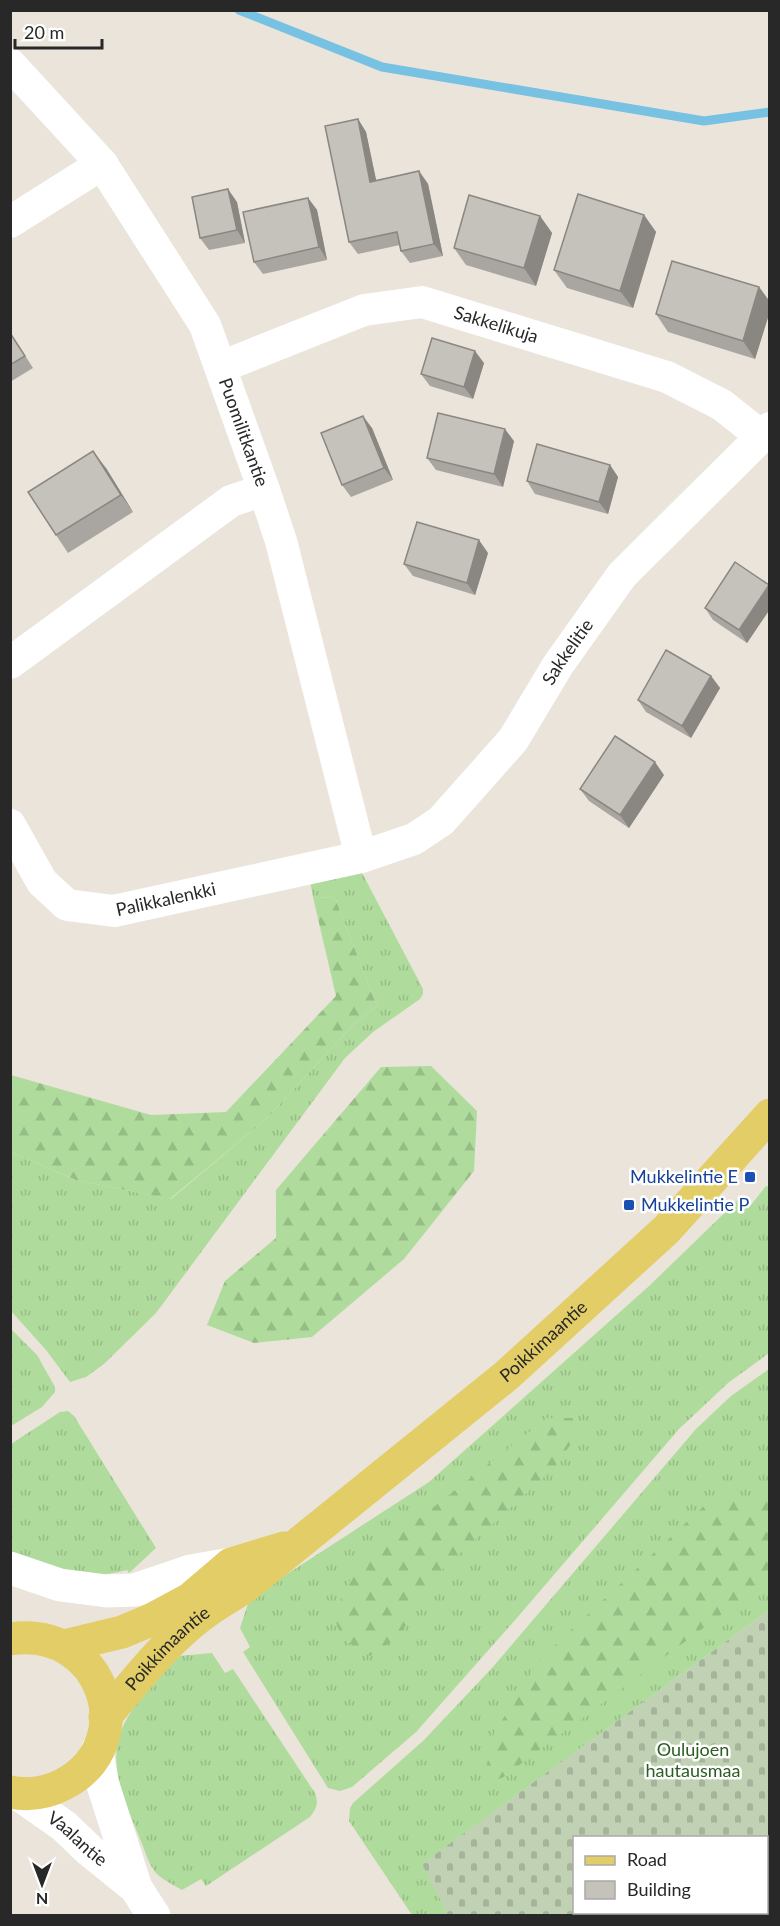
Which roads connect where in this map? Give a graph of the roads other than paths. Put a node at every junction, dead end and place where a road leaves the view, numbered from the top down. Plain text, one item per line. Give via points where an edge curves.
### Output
1 (10, 64) edge
2 (102, 164) junction
3 (10, 222) edge
4 (221, 367) junction
5 (765, 432) edge
6 (264, 490) junction
7 (10, 663) edge
8 (10, 825) edge
9 (361, 858) junction
10 (770, 1114) edge
11 (10, 1568) edge
12 (239, 1575) junction
13 (16, 1633) edge
14 (160, 1633) junction
15 (64, 1646) junction
16 (105, 1717) junction
17 (97, 1752) junction
18 (14, 1793) edge
19 (136, 1888) junction
20 (154, 1916) edge

1 - 2 street, Puomilitkantie
2 - 3 street
2 - 4 street, Puomilitkantie via 205,325
4 - 5 street, Sakkelikuja via 364,310 423,302 667,377
4 - 6 street, Puomilitkantie
5 - 9 street, Sakkelitie via 622,575 558,665 513,740 441,821 414,839
6 - 7 street via 231,501
6 - 9 street, Puomilitkantie via 281,541
8 - 9 street, Palikkalenkki via 42,882 67,905 114,911
10 - 12 main road, Poikkimaantie via 666,1230 507,1375 296,1545
11 - 12 street via 60,1585 107,1591 135,1590 191,1571
12 - 14 main road, Poikkimaantie via 190,1599
13 - 15 main road
14 - 15 main road, Poikkimaantie via 122,1632
14 - 16 main road, Poikkimaantie via 139,1676
15 - 16 main road via 90,1668 99,1683
16 - 17 main road
17 - 18 main road via 72,1780 36,1793
17 - 19 street, Vaalantie via 102,1782
18 - 19 street, Vaalantie via 64,1826
19 - 20 street, Vaalantie

